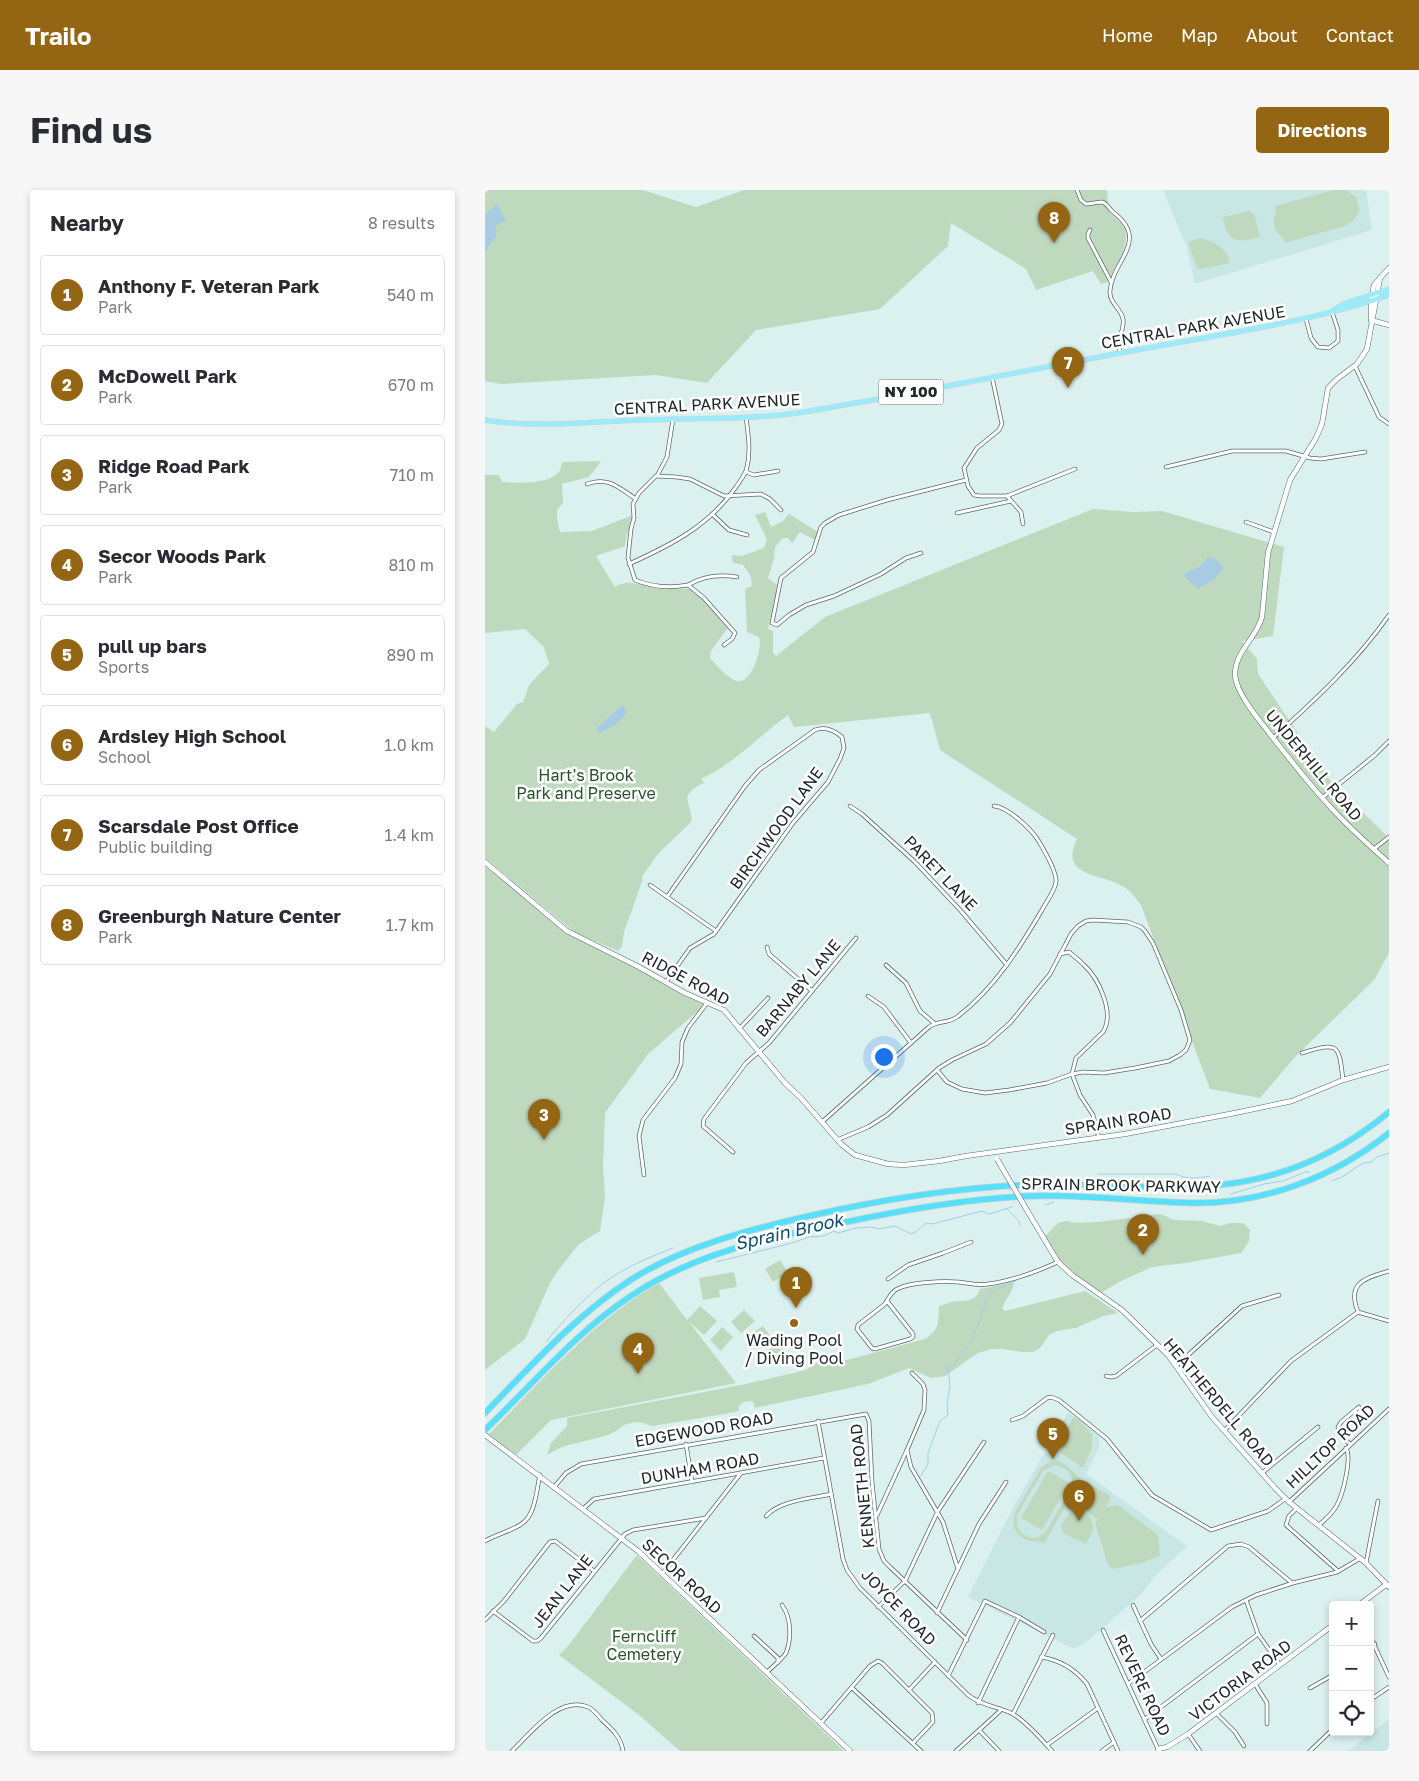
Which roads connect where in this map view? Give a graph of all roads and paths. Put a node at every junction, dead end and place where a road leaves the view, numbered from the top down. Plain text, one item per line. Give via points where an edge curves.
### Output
1 (1077, 190) edge
2 (1090, 230) dead end
3 (1389, 268) edge
4 (1380, 278) junction
5 (1112, 282) junction
6 (1389, 289) edge
7 (1377, 293) junction
8 (1372, 295) junction
9 (1389, 296) edge
10 (1373, 301) junction
11 (1332, 311) junction
12 (1306, 319) junction
13 (1371, 320) junction
14 (1389, 325) edge
15 (1120, 353) junction
16 (1354, 366) junction
17 (992, 377) junction
18 (746, 417) junction
19 (673, 419) junction
20 (485, 420) edge
21 (1389, 424) edge
22 (1365, 452) dead end
23 (1305, 457) junction
24 (1166, 467) dead end
25 (1075, 470) dead end
26 (778, 471) dead end
27 (746, 472) junction
28 (655, 476) junction
29 (966, 480) junction
30 (587, 484) dead end
31 (1007, 496) junction
32 (730, 497) junction
33 (636, 498) junction
34 (1011, 501) junction
35 (781, 510) dead end
36 (957, 513) dead end
37 (712, 514) junction
38 (1245, 522) dead end
39 (1023, 524) dead end
40 (1274, 532) junction
41 (747, 535) dead end
42 (921, 553) dead end
43 (629, 564) junction
44 (737, 577) dead end
45 (688, 585) junction
46 (1389, 615) edge
47 (723, 645) dead end
48 (1273, 738) junction
49 (1389, 741) edge
50 (1322, 798) junction
51 (849, 806) dead end
52 (994, 806) dead end
53 (1389, 837) edge
54 (1374, 850) junction
55 (485, 862) edge
56 (1389, 863) edge
57 (650, 885) dead end
58 (667, 897) junction
59 (716, 931) junction
60 (856, 938) dead end
61 (1065, 944) junction
62 (767, 947) dead end
63 (1069, 952) junction
64 (1060, 954) junction
65 (886, 965) dead end
66 (1007, 965) junction
67 (666, 982) junction
68 (812, 991) junction
69 (869, 996) dead end
70 (768, 998) dead end
71 (707, 1003) junction
72 (934, 1023) junction
73 (740, 1028) junction
74 (911, 1043) junction
75 (758, 1052) junction
76 (1302, 1053) dead end
77 (1389, 1067) edge
78 (937, 1070) junction
79 (1072, 1074) junction
80 (1343, 1080) junction
81 (1389, 1112) edge
82 (822, 1122) junction
83 (1389, 1133) edge
84 (1099, 1138) junction
85 (837, 1140) junction
86 (848, 1150) joint
87 (733, 1152) dead end
88 (994, 1152) junction
89 (644, 1175) dead end
90 (971, 1242) dead end
91 (1058, 1262) junction
92 (1389, 1271) edge
93 (888, 1280) dead end
94 (1279, 1295) dead end
95 (888, 1300) junction
96 (1358, 1312) junction
97 (1389, 1321) edge
98 (1157, 1345) junction
99 (1176, 1366) junction
100 (912, 1373) dead end
101 (1106, 1376) dead end
102 (1359, 1407) dead end
103 (1389, 1409) edge
104 (485, 1413) edge
105 (866, 1414) joint
106 (1012, 1420) dead end
107 (817, 1421) junction
108 (1318, 1427) dead end
109 (1223, 1431) junction
110 (485, 1434) edge
111 (984, 1442) dead end
112 (686, 1444) junction
113 (1350, 1444) junction
114 (1346, 1448) junction
115 (907, 1450) junction
116 (824, 1458) junction
117 (742, 1473) junction
118 (1262, 1473) junction
119 (540, 1475) junction
120 (692, 1482) junction
121 (1006, 1482) dead end
122 (555, 1486) junction
123 (831, 1494) junction
124 (1287, 1500) junction
125 (1378, 1501) dead end
126 (584, 1508) junction
127 (1297, 1508) junction
128 (938, 1511) junction
129 (766, 1516) dead end
130 (876, 1517) junction
131 (706, 1518) junction
132 (1319, 1525) junction
133 (622, 1537) junction
134 (486, 1540) edge
135 (1359, 1559) junction
136 (1366, 1564) junction
137 (958, 1569) junction
138 (594, 1571) junction
139 (1339, 1571) junction
140 (662, 1574) junction
141 (905, 1580) junction
142 (1293, 1583) junction
143 (1388, 1586) edge
144 (1246, 1600) junction
145 (1365, 1601) edge
146 (782, 1605) dead end
147 (1133, 1605) dead end
148 (878, 1607) junction
149 (493, 1611) junction
150 (937, 1613) junction
151 (1019, 1617) junction
152 (485, 1620) edge
153 (1140, 1620) junction
154 (1329, 1628) edge
155 (1103, 1630) dead end
156 (1044, 1632) dead end
157 (1258, 1634) junction
158 (1053, 1635) dead end
159 (754, 1636) dead end
160 (967, 1640) junction
161 (1375, 1644) joint
162 (1372, 1646) edge
163 (1041, 1657) junction
164 (1161, 1659) junction
165 (778, 1662) junction
166 (935, 1662) junction
167 (1280, 1665) junction
168 (767, 1672) junction
169 (948, 1676) junction
170 (1329, 1677) edge
171 (1389, 1677) edge
172 (1128, 1684) junction
173 (1255, 1684) junction
174 (852, 1688) junction
175 (1311, 1688) dead end
176 (1389, 1688) edge
177 (909, 1690) junction
178 (1374, 1697) edge
179 (978, 1703) junction
180 (1098, 1708) junction
181 (1001, 1710) junction
182 (1217, 1713) junction
183 (1013, 1714) junction
184 (1145, 1719) junction
185 (821, 1724) junction
186 (1267, 1724) dead end
187 (979, 1731) junction
188 (1329, 1733) edge
189 (1188, 1734) junction
190 (1114, 1742) junction
191 (913, 1743) junction
192 (1047, 1746) junction
193 (1244, 1746) dead end
194 (1159, 1750) edge
195 (512, 1751) edge
196 (623, 1751) edge
197 (849, 1751) edge
198 (921, 1751) edge
199 (956, 1751) edge
200 (999, 1751) edge
201 (1052, 1751) edge
202 (1102, 1751) edge
203 (1118, 1751) edge
204 (1200, 1751) edge
205 (1310, 1751) edge

1 - 5 street via 1086,204 1106,204 1124,220 1128,230 1128,249
2 - 5 street via 1088,238
3 - 4 street
4 - 7 street, UNDERHILL ROAD
4 - 8 street
5 - 15 street via 1112,302 1123,316
6 - 7 main road, CENTRAL PARK AVENUE / NY 100
7 - 8 main road, CENTRAL PARK AVENUE / NY 100
7 - 10 street, UNDERHILL ROAD
8 - 10 street
8 - 11 main road, CENTRAL PARK AVENUE / NY 100
9 - 10 main road, CENTRAL PARK AVENUE / NY 100
10 - 11 main road, CENTRAL PARK AVENUE / NY 100
10 - 13 street, UNDERHILL ROAD
11 - 12 main road, CENTRAL PARK AVENUE / NY 100
11 - 12 street via 1338,341 1329,348 1318,347 1311,338
12 - 15 main road, CENTRAL PARK AVENUE / NY 100
13 - 14 street
13 - 16 street, UNDERHILL ROAD via 1367,349
15 - 17 main road, CENTRAL PARK AVENUE / NY 100
16 - 21 street via 1379,417
16 - 23 street, UNDERHILL ROAD via 1328,388 1322,424
17 - 18 main road, CENTRAL PARK AVENUE / NY 100 via 798,413
17 - 29 street via 1002,424 975,450 964,468
18 - 19 main road, CENTRAL PARK AVENUE / NY 100
18 - 27 street via 749,449
19 - 20 main road, CENTRAL PARK AVENUE / NY 100 via 553,423
19 - 28 street via 667,458
22 - 23 street via 1321,459
23 - 24 street via 1286,451 1232,452
23 - 40 street, UNDERHILL ROAD via 1290,480
25 - 31 street
26 - 27 street via 754,475
27 - 32 street
28 - 32 street via 690,479 721,496
28 - 33 street
29 - 31 street via 976,496
29 - 42 street via 887,500 842,514 825,523 813,552 780,580 773,625 806,605 833,596
30 - 33 street via 596,480 607,481
31 - 34 street
32 - 35 street via 761,494
32 - 37 street
33 - 43 street
34 - 36 street
34 - 39 street via 1021,512
37 - 41 street via 729,530
37 - 43 street via 683,537
38 - 40 street
40 - 48 street, UNDERHILL ROAD via 1268,554 1262,618 1238,658 1235,677 1243,696
43 - 45 street via 635,580 676,587
44 - 45 street via 707,577
45 - 47 street via 735,633
46 - 48 street via 1339,675
48 - 50 street, UNDERHILL ROAD
49 - 50 street
50 - 54 street, UNDERHILL ROAD
51 - 66 street, PARET LANE via 915,862
52 - 66 street via 1006,810 1031,830 1044,850 1056,884
53 - 54 street
54 - 56 street, UNDERHILL ROAD
55 - 67 street, RIDGE ROAD via 563,928
57 - 58 street
58 - 59 street
58 - 59 street, BIRCHWOOD LANE via 759,770 819,728 835,732 842,737 844,748 832,775 793,823
59 - 67 street, BIRCHWOOD LANE via 690,948
60 - 68 street, BARNABY LANE
61 - 63 street
61 - 64 street
61 - 79 street via 1074,930 1093,920 1128,922 1141,927 1156,950 1190,1040 1186,1050 1176,1059 1105,1073
62 - 68 street via 769,954
63 - 64 street
63 - 79 street via 1092,974 1109,1019 1103,1032 1076,1058
64 - 78 street via 1050,974 1010,1023 986,1044
65 - 72 street via 906,983 920,1011
66 - 72 street via 959,1016
67 - 71 street, RIDGE ROAD
68 - 75 street, BARNABY LANE
69 - 74 street via 884,1007
70 - 73 street
71 - 73 street, RIDGE ROAD via 724,1010
71 - 89 street via 688,1028 675,1078 641,1126 639,1145
72 - 74 street
73 - 75 street, RIDGE ROAD
74 - 82 street
75 - 82 street, RIDGE ROAD
75 - 87 street, BARNABY LANE via 746,1063 703,1122 703,1126
76 - 80 street via 1328,1046 1337,1050
77 - 80 street, SPRAIN ROAD
78 - 79 street via 955,1087 985,1092 1033,1086
78 - 85 street via 887,1115
79 - 84 street via 1079,1096 1093,1115
80 - 84 street, SPRAIN ROAD via 1292,1101
81 - 104 highway, SPRAIN BROOK PARKWAY via 1362,1133 1321,1157 1253,1180 1193,1186 1055,1184 959,1190 841,1209 713,1242 657,1265 611,1294 566,1332
82 - 85 street, RIDGE ROAD
83 - 110 highway, SPRAIN BROOK PARKWAY via 1361,1154 1324,1174 1250,1198 1190,1203 1070,1196 998,1198 855,1220 715,1255 659,1278 619,1304 574,1343
84 - 88 street, SPRAIN ROAD
85 - 86 street, RIDGE ROAD
86 - 88 street, SPRAIN ROAD via 870,1160 904,1165
88 - 91 street, HEATHERDELL ROAD, bridge
90 - 93 street via 908,1264
91 - 95 street via 991,1284 928,1283 898,1289
91 - 98 street, HEATHERDELL ROAD via 1072,1276 1122,1310
92 - 96 street via 1361,1281 1355,1295
94 - 99 street via 1242,1306
95 - 95 street via 858,1325 857,1329 875,1349 913,1337
96 - 97 street
96 - 109 street via 1291,1361
98 - 99 street, HEATHERDELL ROAD
98 - 101 street via 1116,1376
99 - 109 street, HEATHERDELL ROAD
100 - 115 street via 923,1384 925,1401
102 - 113 street via 1338,1427 1339,1434
103 - 113 street, HILLTOP ROAD
105 - 107 street, EDGEWOOD ROAD
105 - 130 street, KENNETH ROAD
106 - 124 street, HILLTOP ROAD via 1047,1398 1059,1400 1107,1439 1152,1495 1211,1530 1269,1511
107 - 112 street, EDGEWOOD ROAD
107 - 116 street, JOYCE ROAD
108 - 118 street
109 - 118 street, HEATHERDELL ROAD
110 - 119 street, SECOR ROAD
111 - 128 street
112 - 120 street
112 - 122 street, EDGEWOOD ROAD via 581,1464 566,1473
113 - 114 street, HILLTOP ROAD
114 - 124 street, HILLTOP ROAD
114 - 132 street via 1349,1455 1341,1497
115 - 128 street via 911,1467
115 - 130 street
116 - 117 street, DUNHAM ROAD
116 - 123 street, JOYCE ROAD
117 - 120 street, DUNHAM ROAD
117 - 131 street
118 - 124 street, HEATHERDELL ROAD
119 - 122 street, SECOR ROAD
119 - 134 street via 527,1519 521,1525
120 - 126 street, DUNHAM ROAD via 594,1499
121 - 137 street via 979,1524
122 - 126 street, SECOR ROAD
123 - 129 street via 782,1506
123 - 148 street, JOYCE ROAD via 847,1570
124 - 127 street, HEATHERDELL ROAD
125 - 136 street
126 - 133 street, SECOR ROAD
127 - 132 street, HEATHERDELL ROAD
127 - 139 street via 1289,1516 1287,1525
128 - 137 street
128 - 141 street
130 - 141 street, KENNETH ROAD via 881,1555 890,1568
131 - 133 street via 633,1530
131 - 140 street
132 - 135 street, HEATHERDELL ROAD
133 - 138 street, JEAN LANE
133 - 140 street, SECOR ROAD
135 - 136 street, HEATHERDELL ROAD
135 - 139 street
136 - 143 street, HEATHERDELL ROAD
137 - 150 street
138 - 149 street via 555,1542 548,1544
138 - 149 street, JEAN LANE via 537,1641
139 - 142 street
140 - 168 street, SECOR ROAD
141 - 148 street
141 - 150 street, KENNETH ROAD
142 - 144 street
142 - 153 street via 1249,1547 1235,1544 1219,1552
143 - 145 street
144 - 157 street
144 - 164 street
146 - 165 street via 790,1630 786,1654
147 - 153 street
148 - 166 street, JOYCE ROAD
149 - 152 street
150 - 160 street, KENNETH ROAD
151 - 156 street
151 - 160 street via 985,1601
151 - 179 street
153 - 164 street
154 - 167 street, VICTORIA ROAD
155 - 172 street, REVERE ROAD
157 - 167 street
157 - 184 street
158 - 163 street
159 - 165 street via 778,1658
160 - 169 street
161 - 162 street
161 - 171 street
163 - 180 street via 1061,1663 1080,1676
163 - 183 street
164 - 172 street
165 - 168 street
166 - 169 street, JOYCE ROAD
166 - 177 street
167 - 173 street, VICTORIA ROAD
168 - 185 street, SECOR ROAD
169 - 179 street, JOYCE ROAD
170 - 175 street
172 - 184 street, REVERE ROAD
173 - 182 street, VICTORIA ROAD
173 - 186 street via 1267,1703
174 - 177 street via 876,1662 882,1663
174 - 185 street
174 - 191 street
176 - 178 street
177 - 191 street via 933,1715 933,1722
179 - 181 street, JOYCE ROAD
180 - 190 street
180 - 192 street
181 - 183 street, JOYCE ROAD
181 - 187 street
182 - 189 street, VICTORIA ROAD
182 - 193 street
183 - 192 street, JOYCE ROAD
184 - 194 street, REVERE ROAD
185 - 197 street, SECOR ROAD
187 - 199 street
187 - 200 street
188 - 205 street
189 - 194 street, VICTORIA ROAD
189 - 204 street
190 - 202 street
190 - 203 street
191 - 198 street
192 - 201 street, JOYCE ROAD
195 - 196 street via 555,1710 576,1704 589,1707 597,1714 616,1734

